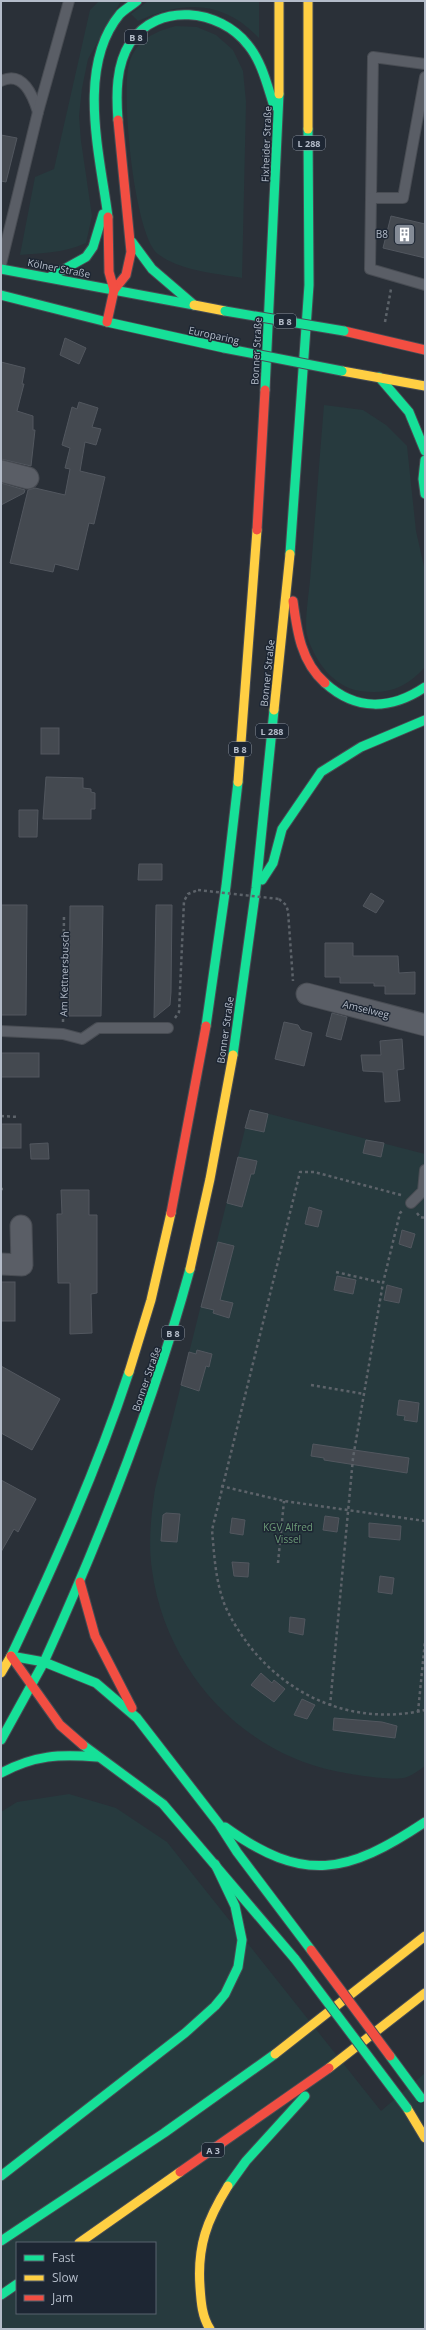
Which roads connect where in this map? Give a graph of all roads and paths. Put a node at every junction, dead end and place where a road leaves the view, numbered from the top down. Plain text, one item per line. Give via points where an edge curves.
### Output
1 (69, 1) edge
2 (137, 1) edge
3 (280, 1) edge
4 (308, 1) edge
5 (425, 64) edge
6 (425, 77) edge
7 (1, 81) edge
8 (38, 112) junction
9 (279, 121) junction
10 (371, 198) junction
11 (107, 205) junction
12 (132, 242) junction
13 (1, 264) edge
14 (1, 269) edge
15 (393, 276) junction
16 (50, 277) junction
17 (425, 285) edge
18 (271, 287) joint
19 (114, 290) junction
20 (1, 296) edge
21 (194, 305) junction
22 (107, 322) junction
23 (383, 340) junction
24 (425, 350) edge
25 (379, 377) junction
26 (425, 386) edge
27 (425, 451) edge
28 (425, 460) edge
29 (1, 471) edge
30 (28, 478) dead end
31 (425, 494) edge
32 (288, 574) junction
33 (425, 687) edge
34 (425, 720) edge
35 (256, 888) junction
36 (64, 914) dead end
37 (307, 994) joint
38 (425, 1025) edge
39 (168, 1028) joint
40 (1, 1032) edge
41 (63, 1034) junction
42 (1, 1116) edge
43 (19, 1117) dead end
44 (425, 1170) edge
45 (411, 1203) junction
46 (425, 1218) edge
47 (21, 1226) dead end
48 (1, 1264) edge
49 (336, 1272) dead end
50 (383, 1284) junction
51 (311, 1385) dead end
52 (364, 1394) junction
53 (222, 1486) junction
54 (284, 1501) junction
55 (348, 1511) junction
56 (425, 1521) edge
57 (278, 1563) dead end
58 (80, 1582) junction
59 (425, 1641) edge
60 (11, 1656) junction
61 (44, 1662) junction
62 (1, 1672) edge
63 (32, 1685) junction
64 (330, 1706) junction
65 (425, 1710) edge
66 (418, 1712) junction
67 (137, 1718) junction
68 (1, 1740) edge
69 (97, 1757) junction
70 (1, 1773) edge
71 (425, 1822) edge
72 (219, 1824) junction
73 (215, 1864) junction
74 (425, 1936) edge
75 (425, 1993) edge
76 (329, 2068) junction
77 (423, 2102) edge
78 (425, 2138) edge
79 (1, 2176) edge
80 (1, 2241) edge
81 (79, 2242) edge
82 (16, 2285) edge
83 (1, 2295) edge
84 (210, 2329) edge

1 - 8 lane
2 - 11 main road via 122,13 108,32 97,64 94,102
3 - 9 main road, Fixheider Straße
4 - 32 main road, Bonner Straße / L 288 via 309,285
5 - 10 lane via 373,57
6 - 10 lane via 403,198
7 - 8 lane via 17,80 27,86 33,95
8 - 13 lane
9 - 12 main road, B 8 via 261,67 249,45 232,28 208,16 181,14 161,19 144,28 130,44 116,84
9 - 18 main road, Fixheider Straße / B 8
10 - 15 lane via 370,269
11 - 16 main road via 93,247 86,257
11 - 19 main road via 110,233 109,272
12 - 19 main road via 127,274
12 - 21 main road, B 8 via 152,269
14 - 16 main road, Kölner Straße
15 - 17 lane
15 - 23 path
16 - 19 main road, Kölner Straße
18 - 60 main road, Bonner Straße / B 8 via 253,615 225,891 206,1036 164,1243 132,1361 69,1532
19 - 21 main road
19 - 22 main road
20 - 22 main road, Europaring
21 - 23 main road, B 8, bridge
22 - 25 main road, Europaring, bridge via 224,348
23 - 24 main road, B 8
25 - 26 main road, Europaring
25 - 27 main road via 410,412
28 - 31 main road
29 - 30 street
32 - 33 main road via 299,636 309,665 324,684 348,699 365,704 386,705 405,699
32 - 35 main road, Bonner Straße / L 288
34 - 35 main road, B 8 via 361,747 322,772 282,829 273,863
35 - 58 main road, Bonner Straße / B 8 via 230,1073 194,1256 172,1336 134,1448
36 - 41 path, Am Kettnersbusch
37 - 38 street, Amselweg
37 - 39 path, bridge via 299,991 294,983 286,905 279,899 198,890 188,894 184,901 179,1012
39 - 41 lane via 98,1028 82,1039
40 - 41 lane
42 - 43 path
44 - 45 lane via 423,1191
45 - 46 path via 420,1217
45 - 50 path via 400,1213
45 - 53 path via 399,1193 314,1172 300,1172
47 - 48 street via 22,1264
49 - 50 path
50 - 52 path
51 - 52 path
52 - 55 path via 353,1458
53 - 54 path
53 - 64 path via 212,1530 215,1566 222,1597 236,1627 262,1662 290,1686
54 - 55 path
54 - 57 path
55 - 56 path
55 - 64 path
58 - 61 main road, Bonner Straße / B 8
58 - 67 main road via 95,1636
59 - 66 path
60 - 61 main road
60 - 62 main road, Bonner Straße / B 8
60 - 63 main road
61 - 63 main road, Bonner Straße / B 8
61 - 67 main road via 96,1683
63 - 68 main road, Bonner Straße
63 - 69 main road via 60,1725
64 - 66 path via 357,1713 385,1716
65 - 66 path
67 - 72 main road
69 - 70 main road via 62,1754 34,1757
69 - 73 main road via 163,1804
71 - 72 main road via 373,1855 344,1864 317,1868 289,1862 259,1850
72 - 77 main road, bridge via 236,1852
73 - 78 main road, bridge via 295,1959 407,2108
73 - 79 main road via 238,1913 242,1930 241,1953 236,1973 228,1989 215,2005 158,2054
74 - 80 main road via 304,2033 109,2172
75 - 76 main road, A 3
76 - 81 main road, A 3
76 - 84 main road via 249,2159 214,2207 199,2247 198,2283 205,2322
82 - 83 main road

